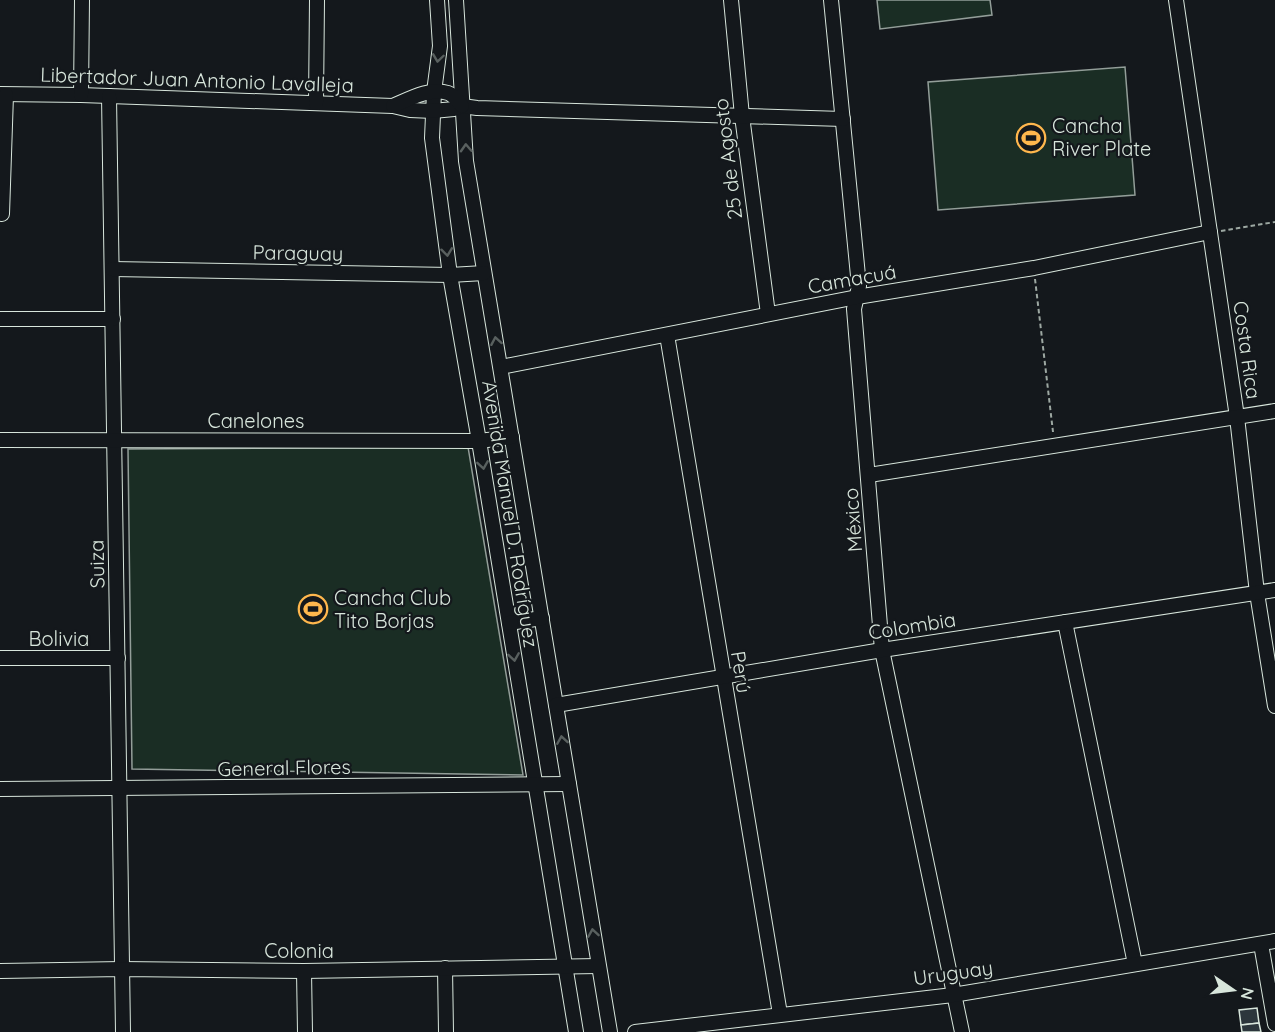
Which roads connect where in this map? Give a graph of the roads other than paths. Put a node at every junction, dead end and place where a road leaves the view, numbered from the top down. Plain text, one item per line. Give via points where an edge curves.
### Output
1 (82, 0) edge
2 (317, 0) edge
3 (437, 0) edge
4 (456, 0) edge
5 (731, 0) edge
6 (831, 0) edge
7 (1176, 0) edge
8 (434, 92) junction
9 (3, 94) edge
10 (81, 95) junction
11 (109, 96) junction
12 (316, 103) junction
13 (393, 106) junction
14 (462, 106) junction
15 (433, 111) junction
16 (742, 116) junction
17 (843, 119) junction
18 (2, 214) dead end
19 (1210, 232) junction
20 (112, 269) junction
21 (484, 273) junction
22 (450, 275) junction
23 (857, 297) junction
24 (768, 314) junction
25 (0, 319) edge
26 (112, 320) junction
27 (667, 335) junction
28 (501, 367) junction
29 (1275, 411) edge
30 (1237, 417) junction
31 (512, 437) junction
32 (0, 440) edge
33 (116, 441) junction
34 (479, 441) junction
35 (869, 475) junction
36 (1275, 590) edge
37 (1257, 593) junction
38 (542, 618) junction
39 (1065, 622) junction
40 (509, 624) junction
41 (882, 650) junction
42 (0, 658) edge
43 (118, 658) junction
44 (723, 678) junction
45 (556, 705) junction
46 (1275, 706) edge
47 (535, 784) junction
48 (569, 784) junction
49 (0, 789) edge
50 (119, 789) junction
51 (1275, 941) edge
52 (1261, 944) junction
53 (1135, 964) junction
54 (598, 966) junction
55 (445, 968) junction
56 (566, 968) junction
57 (122, 969) junction
58 (0, 971) edge
59 (304, 971) junction
60 (953, 994) junction
61 (780, 1014) junction
62 (1275, 1024) edge
63 (123, 1032) edge
64 (304, 1032) edge
65 (446, 1032) edge
66 (576, 1032) edge
67 (610, 1032) edge
68 (636, 1032) edge
69 (962, 1032) edge

1 - 10 street
2 - 12 street
3 -> 8 street, Avenida Manuel D. Rodríguez via 440,46
4 - 14 street, Avenida Manuel D. Rodríguez
5 - 16 street, 25 de Agosto
6 - 17 street, México
7 - 19 street, Costa Rica
8 - 13 street, Libertador Juan Antonio Lavalleja
8 - 14 street, Libertador Juan Antonio Lavalleja via 449,93
8 - 15 street, Avenida Manuel D. Rodríguez
9 - 10 street, Libertador Juan Antonio Lavalleja
9 - 18 street
10 - 11 street, Libertador Juan Antonio Lavalleja
11 - 12 street, Libertador Juan Antonio Lavalleja
11 - 20 street, Suiza
12 - 13 street, Libertador Juan Antonio Lavalleja
13 - 15 street, Libertador Juan Antonio Lavalleja
14 - 15 street, Libertador Juan Antonio Lavalleja
14 - 16 street, Libertador Juan Antonio Lavalleja
21 -> 14 street, Avenida Manuel D. Rodríguez via 466,161
15 -> 22 street, Avenida Manuel D. Rodríguez via 432,138
16 - 17 street, Libertador Juan Antonio Lavalleja
16 - 24 street, 25 de Agosto
17 - 23 street, México
19 - 23 street, Camacuá via 1034,268
19 - 30 street, Costa Rica
20 - 22 street, Paraguay
20 - 26 street, Suiza
21 - 22 street, Paraguay
28 -> 21 street, Avenida Manuel D. Rodríguez
22 - 34 street, Avenida Manuel D. Rodríguez
23 - 24 street, Camacuá
23 - 35 street, México via 854,309
24 - 27 street, Camacuá
25 - 26 street
26 - 33 street, Suiza
27 - 28 street, Camacuá
27 - 44 street, Perú
28 - 31 street, Avenida Manuel D. Rodríguez
29 - 30 street
30 - 35 street
30 - 37 street, Costa Rica
31 - 34 street, Canelones
31 - 38 street, Avenida Manuel D. Rodríguez
32 - 33 street, Canelones
33 - 34 street, Canelones
33 - 43 street, Suiza
34 -> 40 street, Avenida Manuel D. Rodríguez
35 - 41 street, México
36 - 37 street, Colombia
37 - 39 street, Colombia
37 - 46 street, Costa Rica
38 - 40 street
38 - 45 street, Avenida Manuel D. Rodríguez
39 - 41 street, Colombia
39 - 53 street
40 -> 47 street, Avenida Manuel D. Rodríguez
41 - 44 street, Colombia
41 - 60 street, México
42 - 43 street, Bolivia
43 - 50 street, Suiza
44 - 45 street, Colombia
44 - 61 street, Perú
48 -> 45 street, Avenida Manuel D. Rodríguez
47 - 48 street, General Flores
47 - 50 street, General Flores
47 - 56 street, Avenida Manuel D. Rodríguez
54 -> 48 street, Avenida Manuel D. Rodríguez
49 - 50 street, General Flores
50 - 57 street, Suiza
51 - 52 street, Uruguay
52 - 53 street, Uruguay
52 - 62 street
53 - 60 street, Uruguay
54 - 56 street, Colonia
54 - 67 street, Avenida Manuel D. Rodríguez
55 - 56 street, Colonia
55 - 59 street, Colonia
55 - 65 street
56 - 66 street, Avenida Manuel D. Rodríguez
57 - 58 street, Colonia
57 - 59 street, Colonia
57 - 63 street, Suiza
59 - 64 street
60 - 61 street, Uruguay
60 - 69 street, México
61 - 68 street, Uruguay

